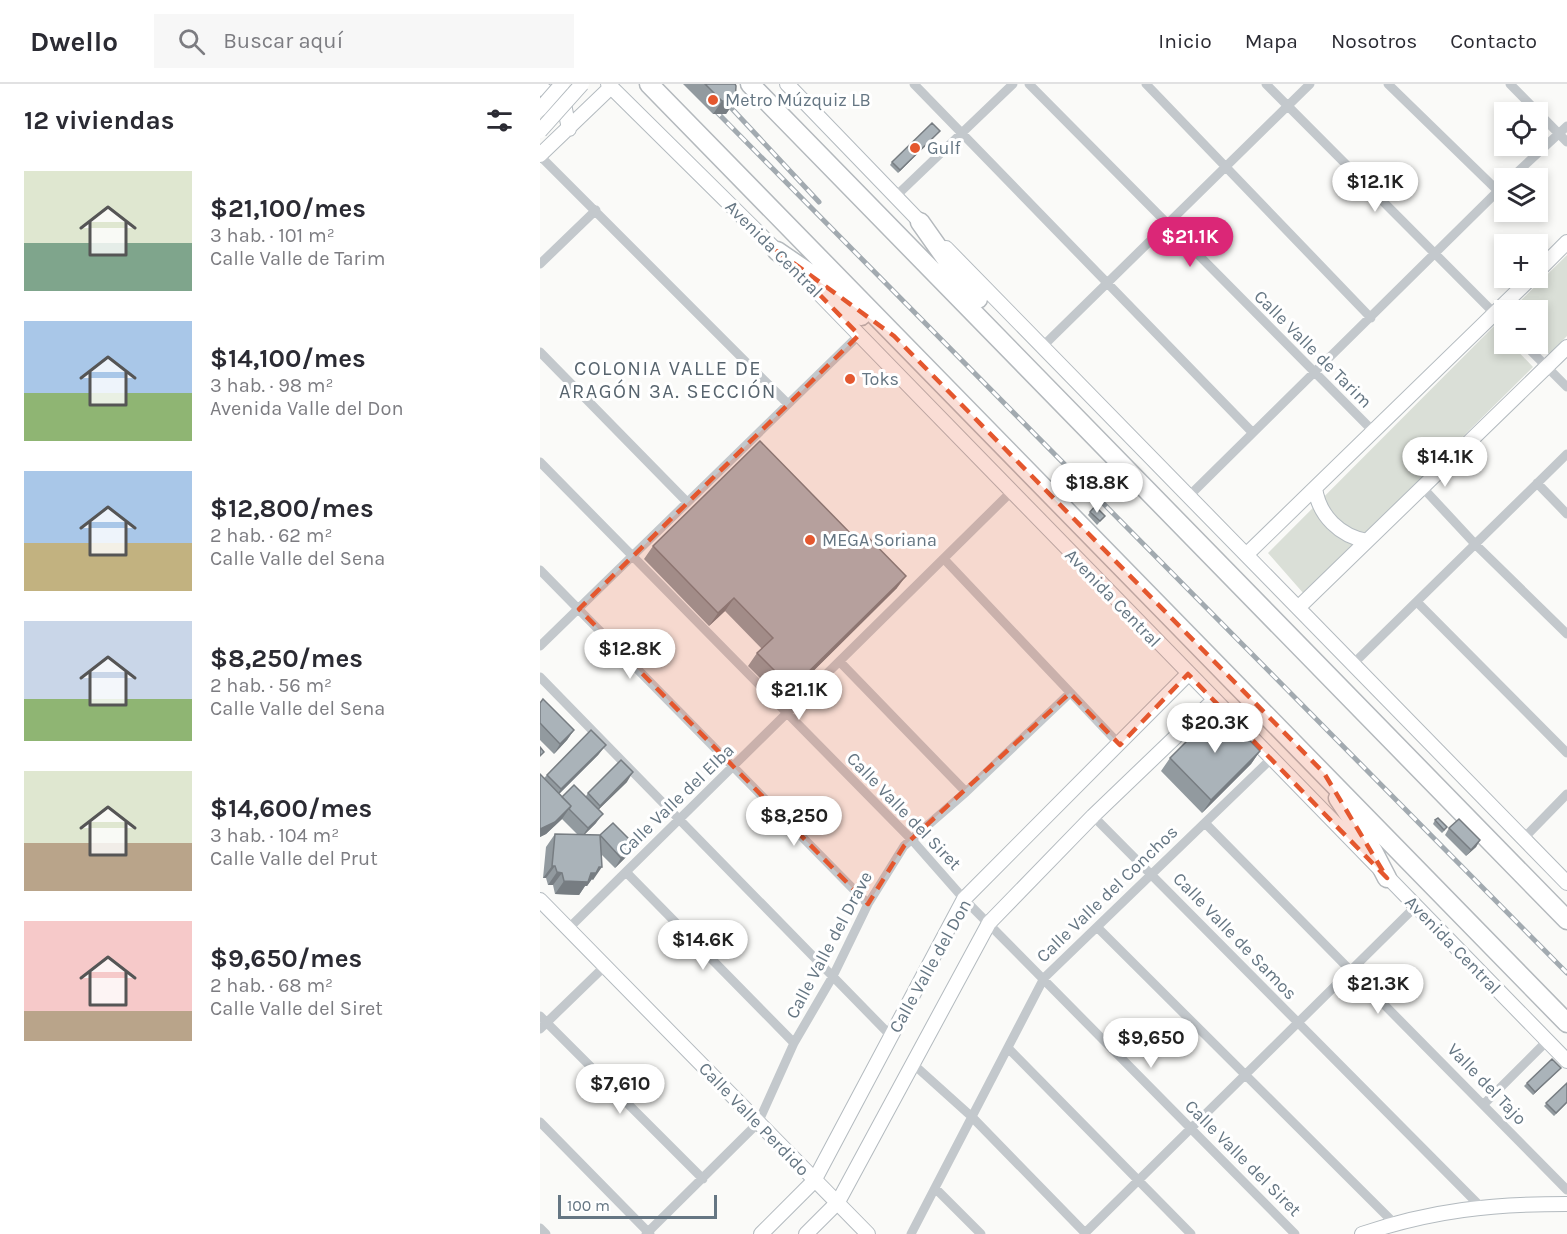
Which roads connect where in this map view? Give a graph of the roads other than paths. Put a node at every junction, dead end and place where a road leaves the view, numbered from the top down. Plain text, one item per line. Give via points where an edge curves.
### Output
1 (563, 84) edge
2 (582, 84) edge
3 (649, 84) edge
4 (750, 84) edge
5 (787, 84) edge
6 (914, 84) edge
7 (1013, 84) edge
8 (1029, 84) edge
9 (1146, 84) edge
10 (1266, 84) edge
11 (1310, 84) edge
12 (1388, 84) edge
13 (1510, 84) edge
14 (609, 86) edge
15 (543, 88) edge
16 (1287, 106) junction
17 (540, 109) edge
18 (580, 118) junction
19 (1567, 126) edge
20 (569, 129) junction
21 (540, 131) edge
22 (961, 133) junction
23 (1559, 134) junction
24 (1567, 142) edge
25 (540, 155) edge
26 (1226, 166) junction
27 (1522, 168) edge
28 (1494, 181) edge
29 (896, 196) junction
30 (1494, 196) edge
31 (596, 210) junction
32 (920, 222) junction
33 (1167, 225) junction
34 (1567, 242) edge
35 (777, 251) junction
36 (1436, 253) junction
37 (1548, 261) edge
38 (540, 264) edge
39 (1107, 283) junction
40 (1520, 288) edge
41 (1508, 300) edge
42 (1494, 313) joint
43 (1371, 318) junction
44 (859, 335) junction
45 (894, 336) junction
46 (1043, 346) junction
47 (1567, 347) edge
48 (540, 352) edge
49 (1534, 354) edge
50 (1547, 366) junction
51 (1313, 373) junction
52 (1036, 374) junction
53 (1567, 387) edge
54 (788, 404) junction
55 (1373, 431) junction
56 (1252, 432) junction
57 (1567, 454) edge
58 (540, 462) edge
59 (1537, 483) junction
60 (1315, 488) junction
61 (1423, 488) junction
62 (1010, 493) junction
63 (1190, 495) junction
64 (687, 502) junction
65 (1567, 514) edge
66 (1367, 541) junction
67 (1476, 545) junction
68 (1247, 554) junction
69 (634, 556) junction
70 (944, 559) junction
71 (540, 570) edge
72 (1417, 602) junction
73 (1299, 607) junction
74 (579, 609) junction
75 (1567, 634) edge
76 (540, 646) edge
77 (840, 662) junction
78 (1354, 663) junction
79 (1188, 674) junction
80 (540, 677) edge
81 (1070, 693) junction
82 (1214, 700) junction
83 (786, 715) junction
84 (1120, 745) junction
85 (1567, 753) edge
86 (1271, 759) junction
87 (733, 767) junction
88 (1324, 773) junction
89 (966, 792) junction
90 (1567, 794) edge
91 (1094, 816) junction
92 (680, 820) junction
93 (1205, 823) junction
94 (1523, 839) junction
95 (913, 841) junction
96 (626, 872) junction
97 (1152, 875) junction
98 (1387, 878) junction
99 (1567, 883) edge
100 (964, 899) junction
101 (540, 900) edge
102 (868, 904) junction
103 (1415, 907) junction
104 (1567, 921) edge
105 (989, 923) junction
106 (1098, 928) junction
107 (568, 929) junction
108 (605, 966) junction
109 (1353, 970) junction
110 (833, 975) junction
111 (1044, 978) junction
112 (542, 1022) edge
113 (1567, 1023) edge
114 (1297, 1024) junction
115 (891, 1036) junction
116 (1547, 1041) junction
117 (794, 1043) junction
118 (1008, 1048) junction
119 (1567, 1061) edge
120 (912, 1063) junction
121 (1245, 1076) junction
122 (1485, 1103) junction
123 (972, 1117) junction
124 (540, 1122) edge
125 (758, 1123) junction
126 (1190, 1128) junction
127 (703, 1179) junction
128 (814, 1181) junction
129 (1138, 1181) junction
130 (935, 1188) junction
131 (1567, 1190) edge
132 (838, 1202) junction
133 (1567, 1204) edge
134 (1480, 1206) junction
135 (1394, 1223) junction
136 (540, 1228) edge
137 (648, 1233) edge
138 (1085, 1233) edge
139 (546, 1234) edge
140 (760, 1234) edge
141 (806, 1234) edge
142 (868, 1234) edge
143 (911, 1234) edge
144 (981, 1234) edge
145 (1191, 1234) edge
146 (1295, 1234) edge
147 (1362, 1234) edge

1 - 17 street, bridge
1 - 18 street via 574,94
2 - 21 street, bridge
3 - 45 highway, Avenida Central
4 - 52 highway
5 - 29 street
6 - 22 street
7 - 22 street
8 - 33 street, Calle Valle de Tarim
9 - 26 street
10 - 16 street
11 - 16 street
12 - 28 street
13 - 23 street
14 - 18 street
14 - 35 street, Avenida Central
15 - 20 street via 564,104
16 - 26 street
16 - 36 street
18 - 20 street
19 - 23 street
20 - 25 street
22 - 29 street
22 - 39 street
23 - 24 street
23 - 27 street
25 - 31 street
26 - 33 street
26 - 43 street
29 - 32 street
30 - 36 street
31 - 38 street
31 - 54 street
32 - 46 street
32 - 52 highway
33 - 39 street
33 - 51 street, Calle Valle de Tarim
34 - 37 street
35 - 44 street, Avenida Central
35 - 45 highway via 821,281 853,311
36 - 42 street
36 - 43 street
39 - 46 street
39 - 56 street
40 - 41 street
42 - 55 street
43 - 51 street
44 - 54 street
44 - 62 street, Avenida Central
45 - 88 highway, Avenida Central
46 - 63 street
47 - 50 street
48 - 64 street
49 - 50 street
50 - 53 street
50 - 61 street
51 - 55 street, Calle Valle de Tarim
51 - 56 street
52 - 104 highway
54 - 64 street
55 - 60 street
56 - 63 street
57 - 59 street
58 - 69 street, Calle Valle del Siret
59 - 65 street
59 - 67 street
60 - 66 street via 1331,523
60 - 68 street
61 - 66 street
61 - 67 street
62 - 70 street, Calle Valle del Elba
62 - 79 street, Avenida Central
63 - 68 street
64 - 69 street
66 - 73 street
67 - 72 street
67 - 75 street
68 - 73 street
69 - 74 street
69 - 83 street, Calle Valle del Siret
70 - 77 street, Calle Valle del Elba
70 - 81 street
71 - 74 street
72 - 78 street
72 - 85 street
73 - 78 street
74 - 76 street
74 - 87 street
77 - 83 street, Calle Valle del Elba
77 - 89 street
78 - 94 street
79 - 82 street, Avenida Central
79 - 84 street, Calle Valle del Don
80 - 92 street
81 - 84 street
81 - 89 street, Calle Valle del Drave
82 - 86 street, Avenida Central
82 - 91 street, Calle Valle del Don
83 - 87 street, Calle Valle del Elba
83 - 95 street, Calle Valle del Siret
84 - 100 street, Calle Valle del Don
86 - 93 street, Calle Valle del Conchos
86 - 98 street, Avenida Central
87 - 92 street, Calle Valle del Elba
87 - 102 street
88 - 98 highway
88 - 113 highway, Avenida Central
89 - 95 street, Calle Valle del Drave
90 - 94 street
91 - 97 street, Calle Valle de Samos
91 - 105 street, Calle Valle del Don
92 - 96 street, Calle Valle del Elba
92 - 110 street
93 - 97 street, Calle Valle del Conchos
93 - 109 street, Valle del Tajo
94 - 99 street
95 - 100 street, Calle Valle del Siret
95 - 102 street, Calle Valle del Drave via 897,854
96 - 107 street, Calle Valle del Elba
96 - 117 street
97 - 106 street, Calle Valle del Conchos
97 - 114 street, Calle Valle de Samos
98 - 103 street, Avenida Central
100 - 105 street, Calle Valle del Siret
100 - 115 street, Calle Valle del Don
101 - 107 street, Calle Valle Perdido
102 - 110 street, Calle Valle del Drave
103 - 109 street
103 - 116 street, Avenida Central
105 - 111 street, Calle Valle del Siret
105 - 120 street, Calle Valle del Don
106 - 111 street, Calle Valle del Conchos
106 - 121 street
107 - 108 street, Calle Valle Perdido
108 - 112 street
108 - 125 street, Calle Valle Perdido
109 - 114 street
109 - 122 street, Valle del Tajo
110 - 115 street
110 - 117 street, Calle Valle del Drave
111 - 118 street, Calle Valle del Conchos
111 - 126 street, Calle Valle del Siret
112 - 127 street
114 - 121 street
114 - 134 street, Calle Valle de Samos
115 - 128 street, Calle Valle del Don
116 - 119 street, Avenida Central
116 - 122 street
117 - 125 street, Calle Valle del Drave
118 - 123 street, Calle Valle del Conchos
118 - 129 street
120 - 123 street
120 - 132 street, Calle Valle del Don
121 - 126 street
121 - 135 street
122 - 131 street, Valle del Tajo
123 - 130 street, Calle Valle del Conchos
123 - 138 street
124 - 137 street
125 - 127 street, Calle Valle del Drave
125 - 128 street, Calle Valle Perdido
126 - 129 street
126 - 146 street, Calle Valle del Siret
127 - 137 street, Calle Valle del Drave
128 - 132 street, Calle Valle Perdido
128 - 140 street, Calle Valle del Don
129 - 138 street
129 - 145 street
130 - 143 street, Calle Valle del Conchos
130 - 144 street
132 - 141 street, Calle Valle del Don
132 - 142 street, Calle Valle Perdido
133 - 134 street
134 - 135 street
135 - 147 street
136 - 139 street

